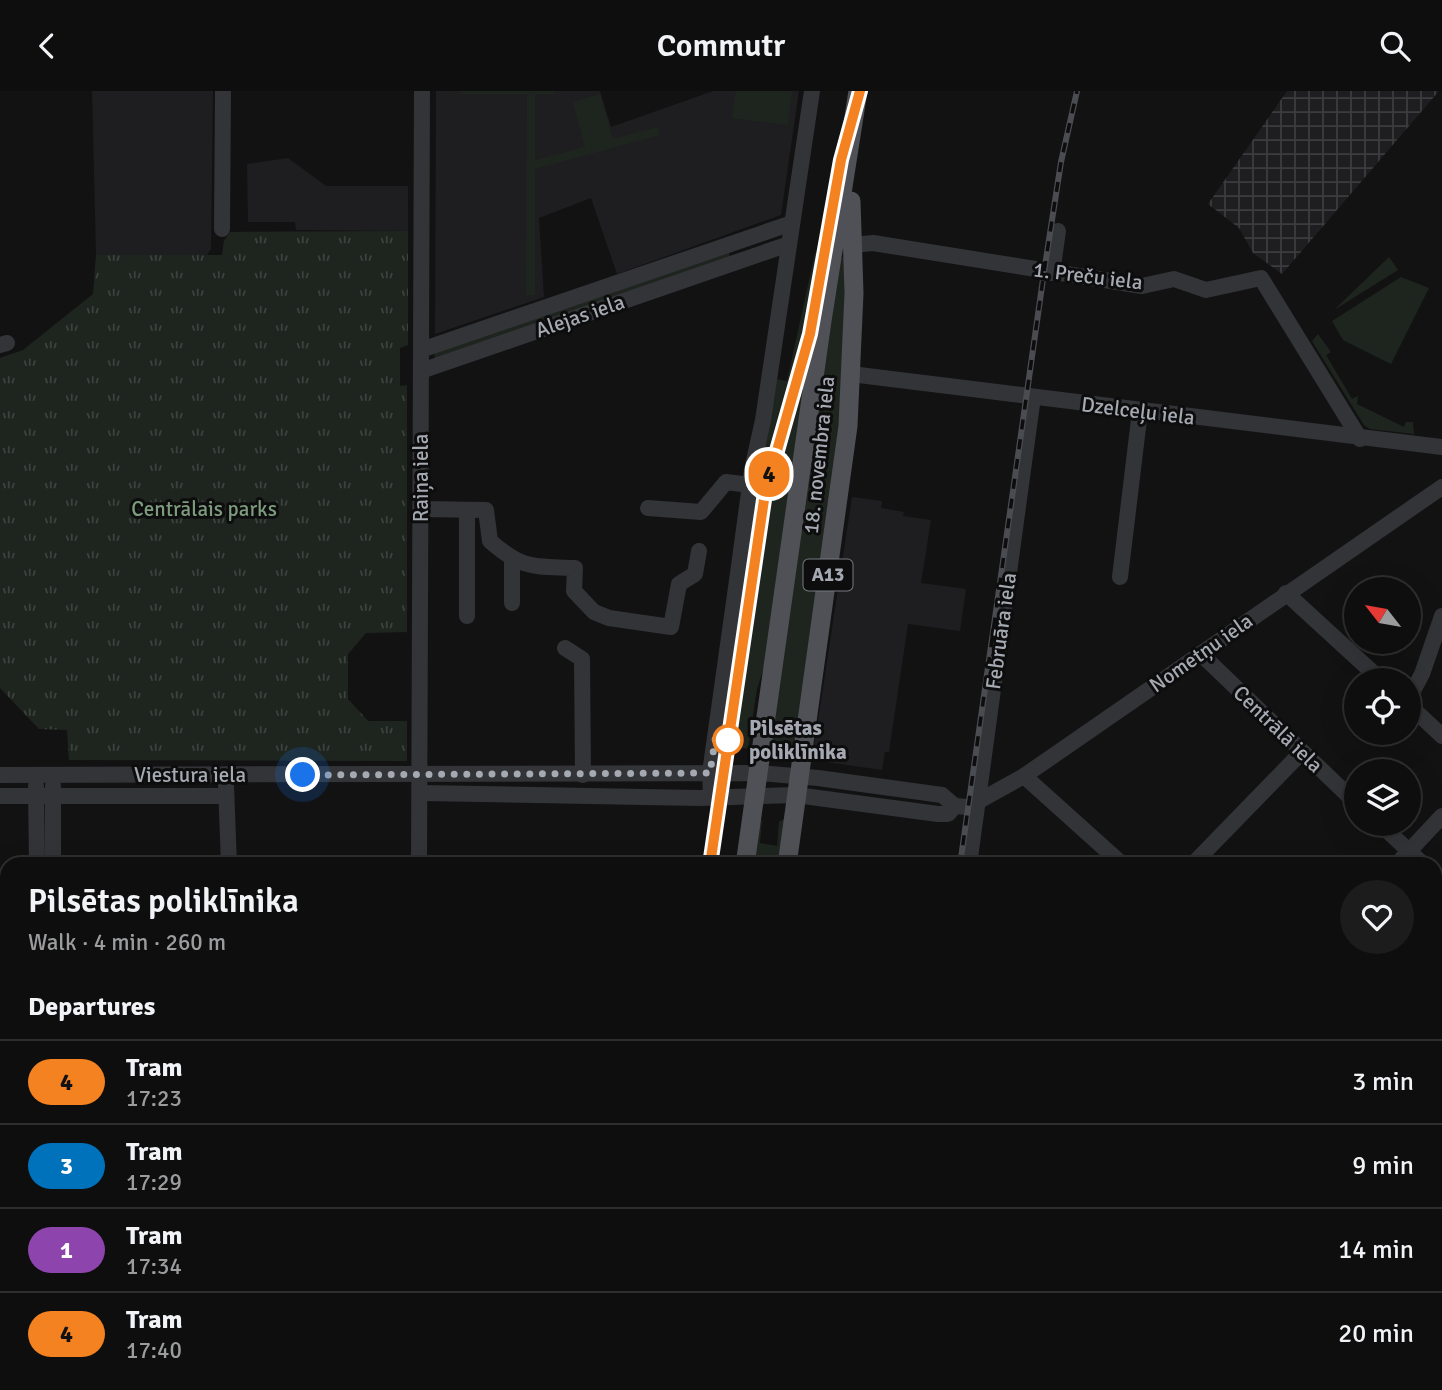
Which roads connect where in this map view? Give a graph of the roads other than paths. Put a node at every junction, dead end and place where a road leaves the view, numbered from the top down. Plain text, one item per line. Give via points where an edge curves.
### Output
1 (223, 91) edge
2 (422, 91) edge
3 (812, 91) edge
4 (858, 91) edge
5 (868, 91) edge
6 (792, 223) junction
7 (222, 229) dead end
8 (1058, 231) dead end
9 (732, 243) junction
10 (789, 244) junction
11 (851, 245) junction
12 (738, 262) junction
13 (1052, 273) junction
14 (421, 350) junction
15 (421, 371) junction
16 (851, 374) junction
17 (1033, 397) junction
18 (1140, 411) junction
19 (1360, 439) junction
20 (1425, 447) junction
21 (1442, 447) edge
22 (1442, 461) edge
23 (750, 485) junction
24 (1442, 487) edge
25 (648, 508) dead end
26 (421, 509) junction
27 (467, 510) junction
28 (699, 551) dead end
29 (512, 560) junction
30 (1120, 577) dead end
31 (1286, 593) junction
32 (512, 603) dead end
33 (467, 616) dead end
34 (1442, 616) edge
35 (565, 648) dead end
36 (1201, 654) junction
37 (1368, 668) edge
38 (1421, 676) edge
39 (1421, 716) edge
40 (1442, 736) edge
41 (1301, 753) junction
42 (710, 773) junction
43 (758, 773) junction
44 (0, 775) edge
45 (44, 775) junction
46 (226, 775) junction
47 (419, 775) junction
48 (583, 775) junction
49 (1024, 776) junction
50 (798, 786) junction
51 (1344, 792) edge
52 (421, 793) junction
53 (45, 795) junction
54 (755, 795) junction
55 (0, 796) edge
56 (226, 796) junction
57 (711, 796) junction
58 (977, 805) junction
59 (1442, 816) edge
60 (1393, 836) edge
61 (1409, 851) junction
62 (38, 857) edge
63 (52, 857) edge
64 (229, 857) edge
65 (419, 857) edge
66 (746, 857) edge
67 (789, 857) edge
68 (970, 857) edge
69 (1114, 857) edge
70 (1200, 857) edge
71 (1403, 857) edge
72 (1415, 857) edge
73 (0, 1001) edge
74 (0, 1036) edge

1 - 7 street
2 - 14 street, Raiņa iela
3 - 6 street
4 - 43 main road, 18. novembra iela / A13
5 - 11 main road, 18. novembra iela / A13 via 853,170
6 - 9 street, Alejas iela
6 - 10 street
8 - 13 street
9 - 12 street
9 - 14 street, Alejas iela
10 - 12 street, Alejas iela
10 - 23 street
11 - 13 street, 1. Preču iela via 873,243
11 - 16 main road, 18. novembra iela / A13
12 - 15 street, Alejas iela
13 - 19 street, 1. Preču iela via 1142,286 1174,279 1206,290 1261,278
14 - 15 street, Raiņa iela
15 - 26 street, Raiņa iela
16 - 17 street, Dzelceļu iela
16 - 50 main road, 18. novembra iela / A13 via 848,426
17 - 18 street, Dzelceļu iela
17 - 58 street, Februāra iela
18 - 19 street, Dzelceļu iela
18 - 30 street
19 - 20 street, Dzelceļu iela
20 - 21 street, Dzelceļu iela
20 - 22 street
23 - 25 street via 726,482 701,512
23 - 42 street
24 - 31 street, Nometņu iela
26 - 27 street
26 - 47 street, Raiņa iela
27 - 29 street via 486,510 490,541
27 - 33 street
28 - 29 street via 695,574 679,583 671,627 594,612 574,591 575,568 531,566
29 - 32 street
31 - 36 street, Nometņu iela
31 - 37 street
34 - 38 street
35 - 48 street via 582,659
36 - 41 street, Centrālā iela
36 - 49 street, Nometņu iela
39 - 40 street
41 - 51 street, Centrālā iela
41 - 70 street
42 - 43 street, Viestura iela
42 - 48 street, Viestura iela
42 - 57 street
43 - 50 street, Viestura iela
43 - 54 main road, 18. novembra iela / A13
44 - 45 street, Viestura iela
45 - 46 street, Viestura iela
45 - 53 street
46 - 47 street, Viestura iela
46 - 56 street
47 - 48 street, Viestura iela
47 - 52 street, Raiņa iela
49 - 58 street, Nometņu iela
49 - 69 street
50 - 54 street
50 - 58 street, Nometņu iela via 938,814 948,814 956,806
50 - 67 main road, 18. novembra iela / A13
52 - 57 street
52 - 65 street, Raiņa iela
53 - 55 street, Viestura iela
53 - 56 street, Viestura iela
53 - 62 street
53 - 63 street
54 - 57 street
54 - 66 main road, 18. novembra iela / A13
56 - 64 street
58 - 68 street, Februāra iela
59 - 61 street
60 - 61 street
61 - 71 street
61 - 72 street
73 - 74 street

